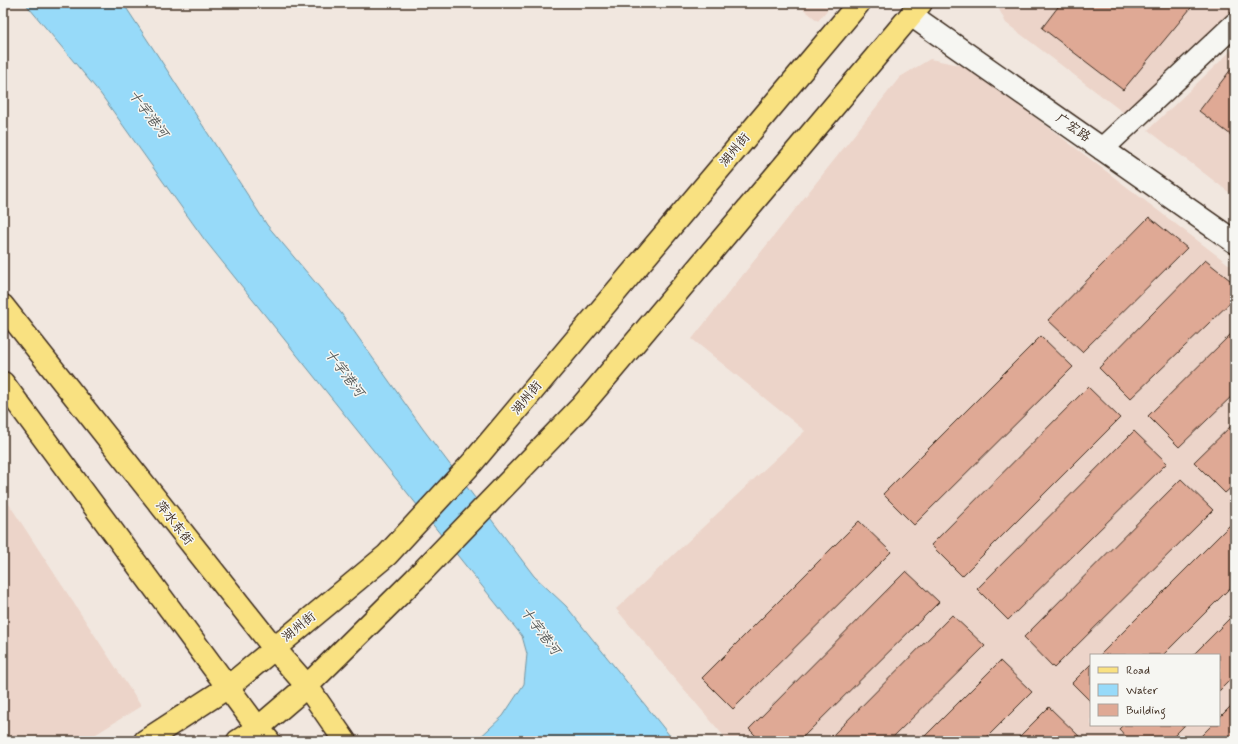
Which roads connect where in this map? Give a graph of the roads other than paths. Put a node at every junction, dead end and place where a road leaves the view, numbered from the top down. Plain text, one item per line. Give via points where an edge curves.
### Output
1 (859, 3) edge
2 (916, 9) edge
3 (1235, 24) edge
4 (1102, 149) junction
5 (1235, 242) edge
6 (3, 306) edge
7 (3, 384) edge
8 (274, 648) junction
9 (307, 686) junction
10 (228, 687) junction
11 (264, 735) edge
12 (145, 741) edge
13 (238, 741) edge
14 (345, 741) edge

1 - 8 main road, 湖州街 via 472,463 387,555
2 - 4 street, 广宏路
2 - 9 main road via 580,408 415,579
3 - 4 street
4 - 5 street, 广宏路
6 - 8 main road, 萍水东街
7 - 10 main road
8 - 9 main road, 萍水东街
8 - 10 main road, 湖州街
9 - 11 main road
9 - 14 main road, 萍水东街
10 - 11 main road
10 - 12 main road, 湖州街
11 - 13 main road

